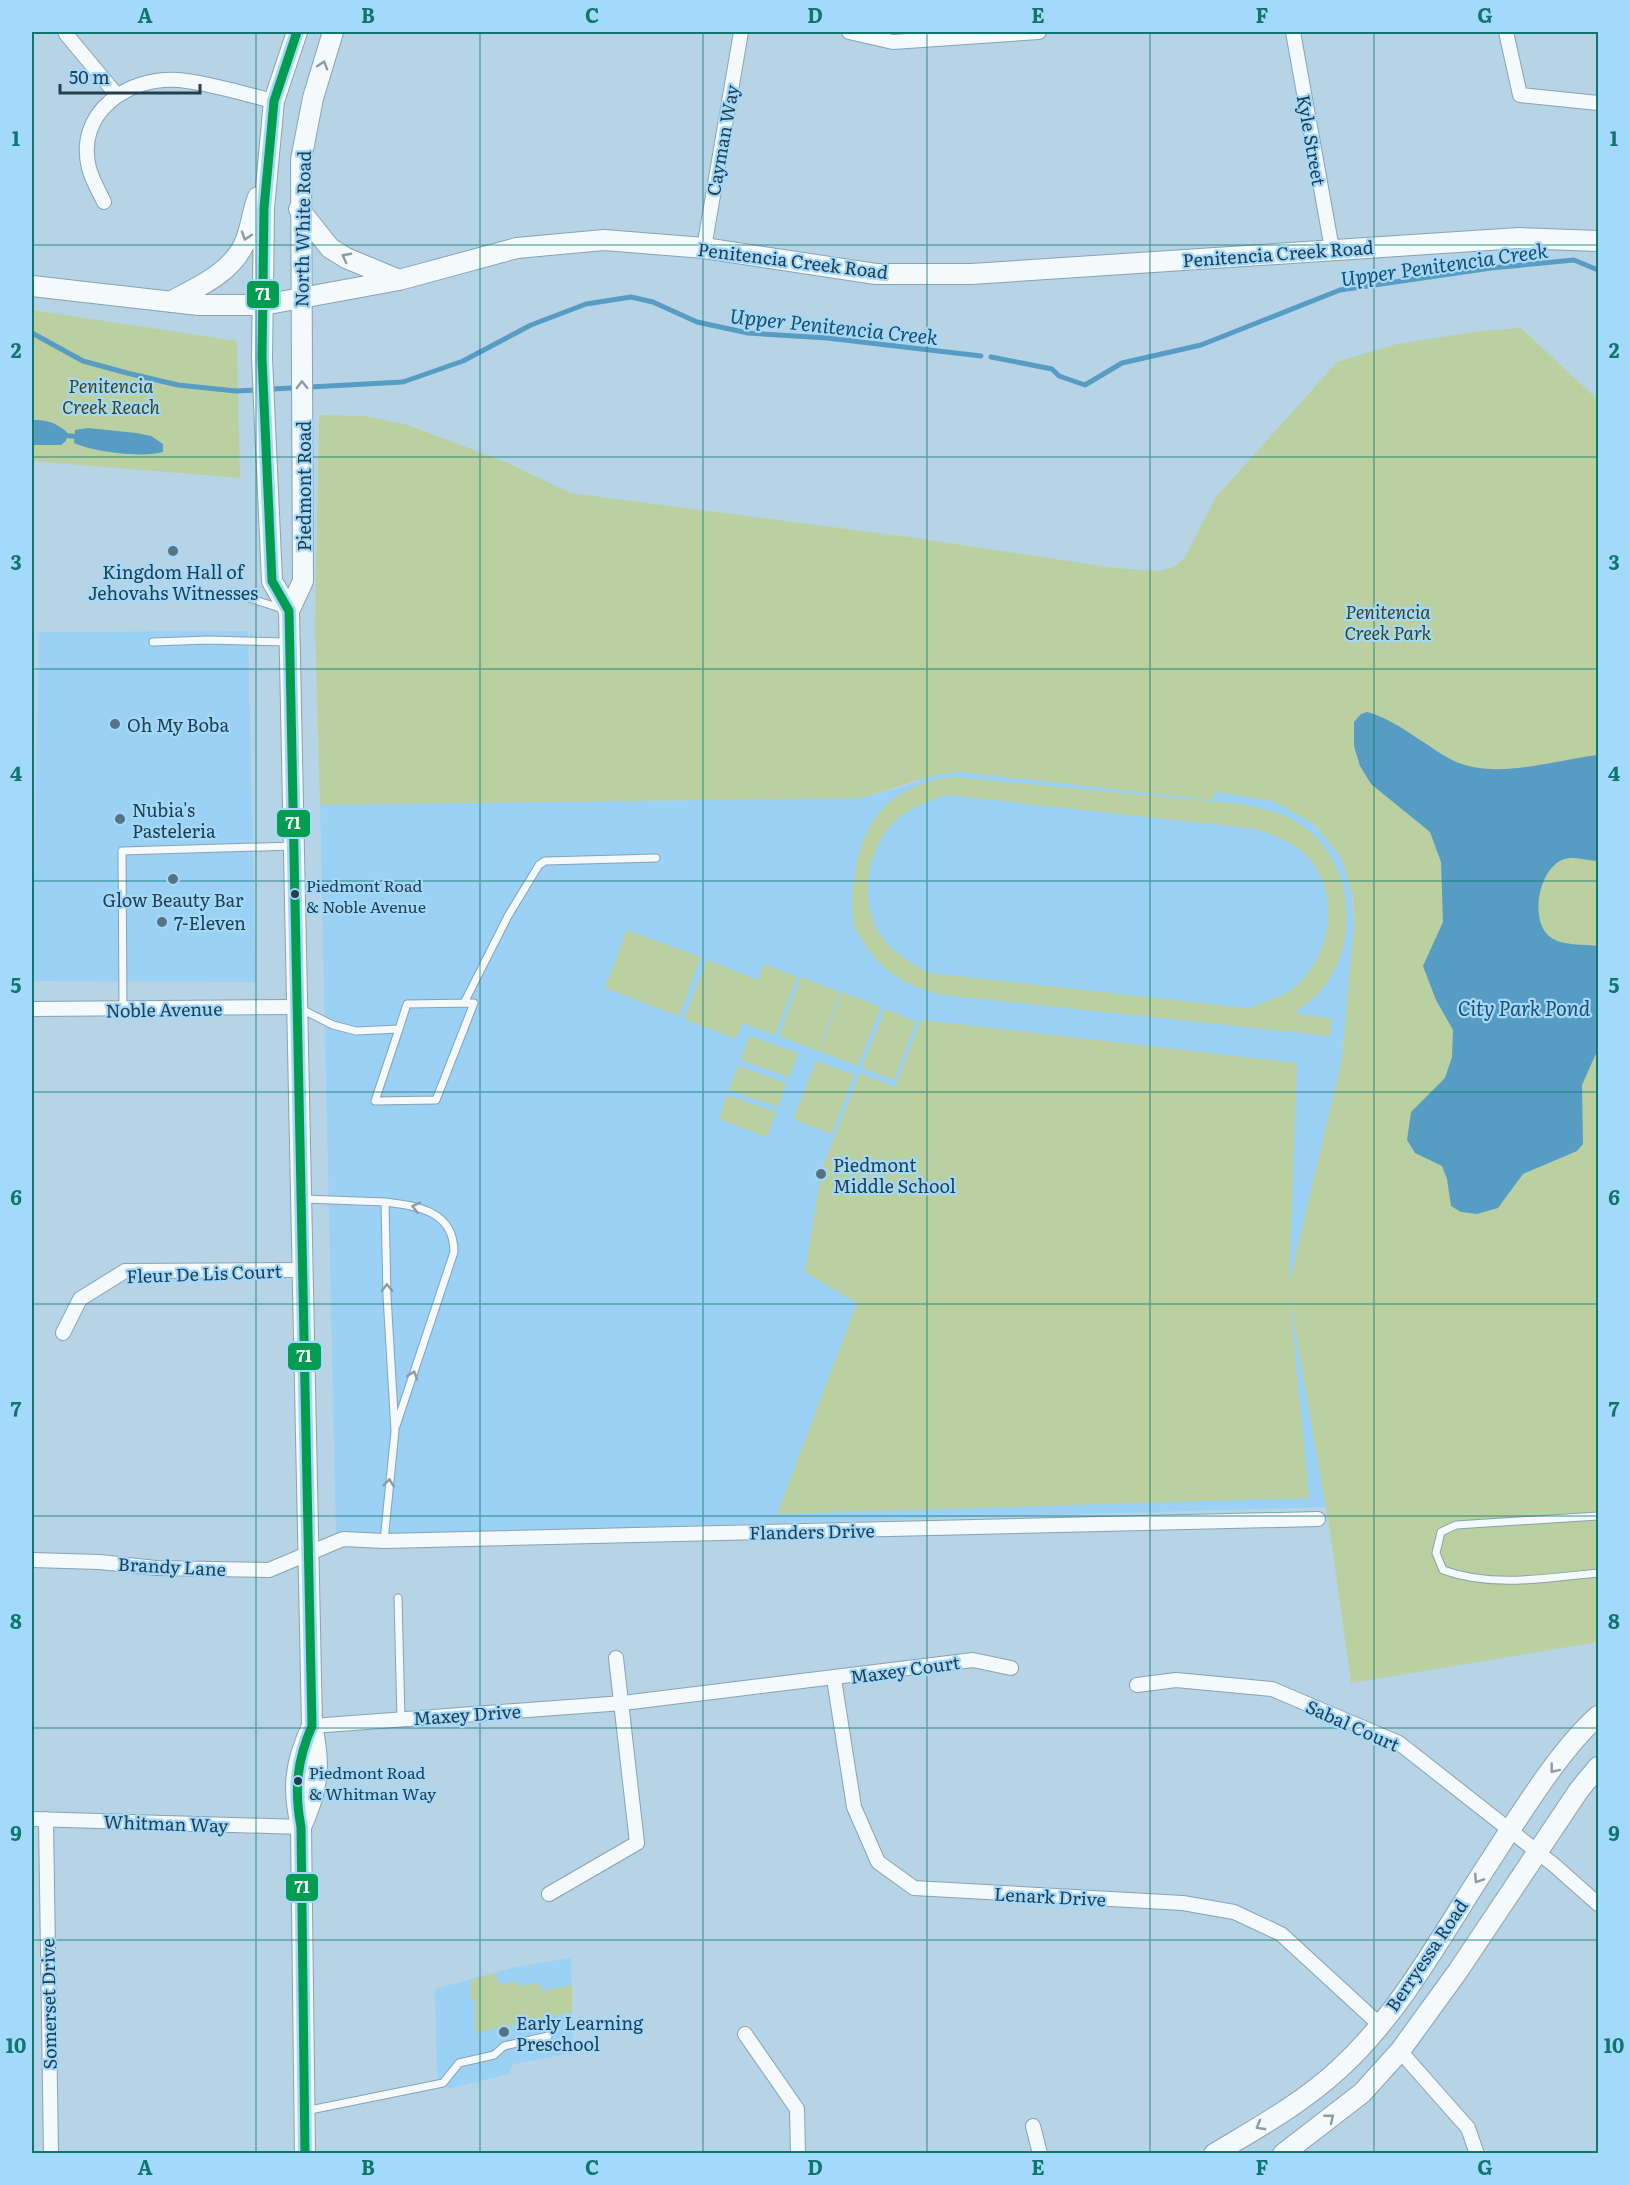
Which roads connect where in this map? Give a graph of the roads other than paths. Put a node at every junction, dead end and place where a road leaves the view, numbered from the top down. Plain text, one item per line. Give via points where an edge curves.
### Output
1 (297, 32) edge
2 (333, 32) edge
3 (741, 32) edge
4 (849, 32) edge
5 (1039, 32) edge
6 (1293, 32) edge
7 (1506, 32) edge
8 (66, 34) dead end
9 (116, 94) junction
10 (274, 101) junction
11 (1599, 103) edge
12 (266, 181) junction
13 (104, 202) dead end
14 (299, 209) junction
15 (1599, 242) edge
16 (704, 248) junction
17 (1332, 249) junction
18 (399, 280) junction
19 (32, 286) edge
20 (300, 299) junction
21 (170, 302) junction
22 (263, 305) junction
23 (262, 358) joint
24 (302, 358) joint
25 (249, 598) dead end
26 (288, 611) junction
27 (153, 642) dead end
28 (288, 642) junction
29 (293, 846) junction
30 (656, 858) dead end
31 (464, 1003) junction
32 (296, 1007) junction
33 (32, 1009) edge
34 (123, 1010) junction
35 (399, 1029) junction
36 (301, 1199) junction
37 (385, 1202) junction
38 (302, 1270) junction
39 (63, 1333) dead end
40 (395, 1431) junction
41 (1599, 1515) edge
42 (1318, 1519) dead end
43 (384, 1541) junction
44 (308, 1553) junction
45 (32, 1560) edge
46 (1599, 1573) edge
47 (398, 1598) dead end
48 (616, 1658) dead end
49 (1011, 1668) dead end
50 (834, 1679) junction
51 (1137, 1685) dead end
52 (623, 1703) junction
53 (1599, 1716) edge
54 (401, 1719) junction
55 (312, 1726) junction
56 (1599, 1767) edge
57 (39, 1819) edge
58 (301, 1827) junction
59 (1510, 1830) junction
60 (1535, 1852) junction
61 (549, 1894) dead end
62 (1599, 1904) edge
63 (1379, 2024) junction
64 (745, 2034) dead end
65 (548, 2036) dead end
66 (1400, 2051) junction
67 (305, 2111) junction
68 (1033, 2126) dead end
69 (51, 2154) edge
70 (305, 2154) edge
71 (798, 2154) edge
72 (1040, 2154) edge
73 (1214, 2154) edge
74 (1283, 2154) edge
75 (1477, 2154) edge

1 - 10 main road, North White Road
14 -> 2 main road, North White Road via 301,160 313,98
3 - 16 street, Cayman Way
4 - 5 street via 893,42
6 - 17 street, Kyle Street
7 - 11 street via 1520,95
8 - 9 street
9 - 10 street via 147,82 179,80
9 - 13 street via 100,110 87,148 89,168
10 - 12 main road, North White Road
12 -> 21 main road via 245,242 232,264
12 - 22 main road, North White Road
18 -> 14 main road via 330,248
14 - 20 main road, North White Road
15 - 17 main road, Penitencia Creek Road via 1519,238
16 - 17 main road, Penitencia Creek Road via 876,274 959,274
16 - 18 main road, Penitencia Creek Road via 604,240 517,248
18 - 20 main road, Penitencia Creek Road
19 - 21 main road, Penitencia Creek Road
20 - 22 main road, Penitencia Creek Road
20 - 24 main road, North White Road
21 - 22 main road, Penitencia Creek Road
22 - 23 main road, North White Road
23 - 26 main road, Piedmont Road via 272,581
26 -> 24 main road, Piedmont Road via 303,582
25 - 26 lane
26 - 28 main road, Piedmont Road
27 - 28 lane
28 - 29 main road, Piedmont Road
29 - 32 main road, Piedmont Road
29 - 34 lane via 122,850
30 - 31 lane via 545,861 539,865
31 - 35 lane via 407,1004
31 - 35 lane via 474,1003 436,1100 375,1101
32 - 34 street, Noble Avenue
32 - 35 lane via 356,1031
32 - 36 main road, Piedmont Road
33 - 34 street, Noble Avenue
36 - 37 lane
36 - 38 main road, Piedmont Road
40 -> 37 lane
40 -> 37 lane via 454,1243 449,1227 434,1212
38 - 39 street, Fleur De Lis Court via 125,1271 80,1299
38 - 44 main road, Piedmont Road
43 -> 40 lane
41 - 46 lane via 1456,1525 1441,1532 1436,1553 1443,1570 1465,1578 1522,1580
42 - 43 street, Flanders Drive
43 - 44 street, Flanders Drive via 343,1539
44 - 45 street, Brandy Lane via 269,1570
44 - 55 main road, Piedmont Road
47 - 54 lane
48 - 52 street
49 - 50 street, Maxey Court via 973,1660
50 - 52 street, Maxey Drive
50 - 63 street, Lenark Drive via 854,1807 878,1862 914,1888 1183,1903 1234,1912 1281,1934
51 - 59 street, Sabal Court via 1176,1680 1272,1689 1399,1743
52 - 54 street, Maxey Drive
52 - 61 street via 637,1843
53 -> 59 main road, Berryessa Road via 1553,1770
54 - 55 street, Maxey Drive
55 - 58 main road, Piedmont Road via 319,1755 315,1797
56 - 60 main road, Berryessa Road
57 - 58 street, Whitman Way
57 - 69 street, Somerset Drive
58 - 67 main road, Piedmont Road
59 - 60 street, Sabal Court
59 -> 63 main road, Berryessa Road via 1406,1990
60 - 62 street, Sabal Court
60 - 66 main road, Berryessa Road via 1458,1971
63 -> 73 main road, Berryessa Road via 1339,2069 1306,2096
64 - 71 street via 797,2109
65 - 67 lane via 504,2046 494,2055 459,2063 443,2083
74 -> 66 main road, Berryessa Road via 1362,2092
66 - 75 street via 1468,2128
67 - 70 main road, Piedmont Road
68 - 72 street

